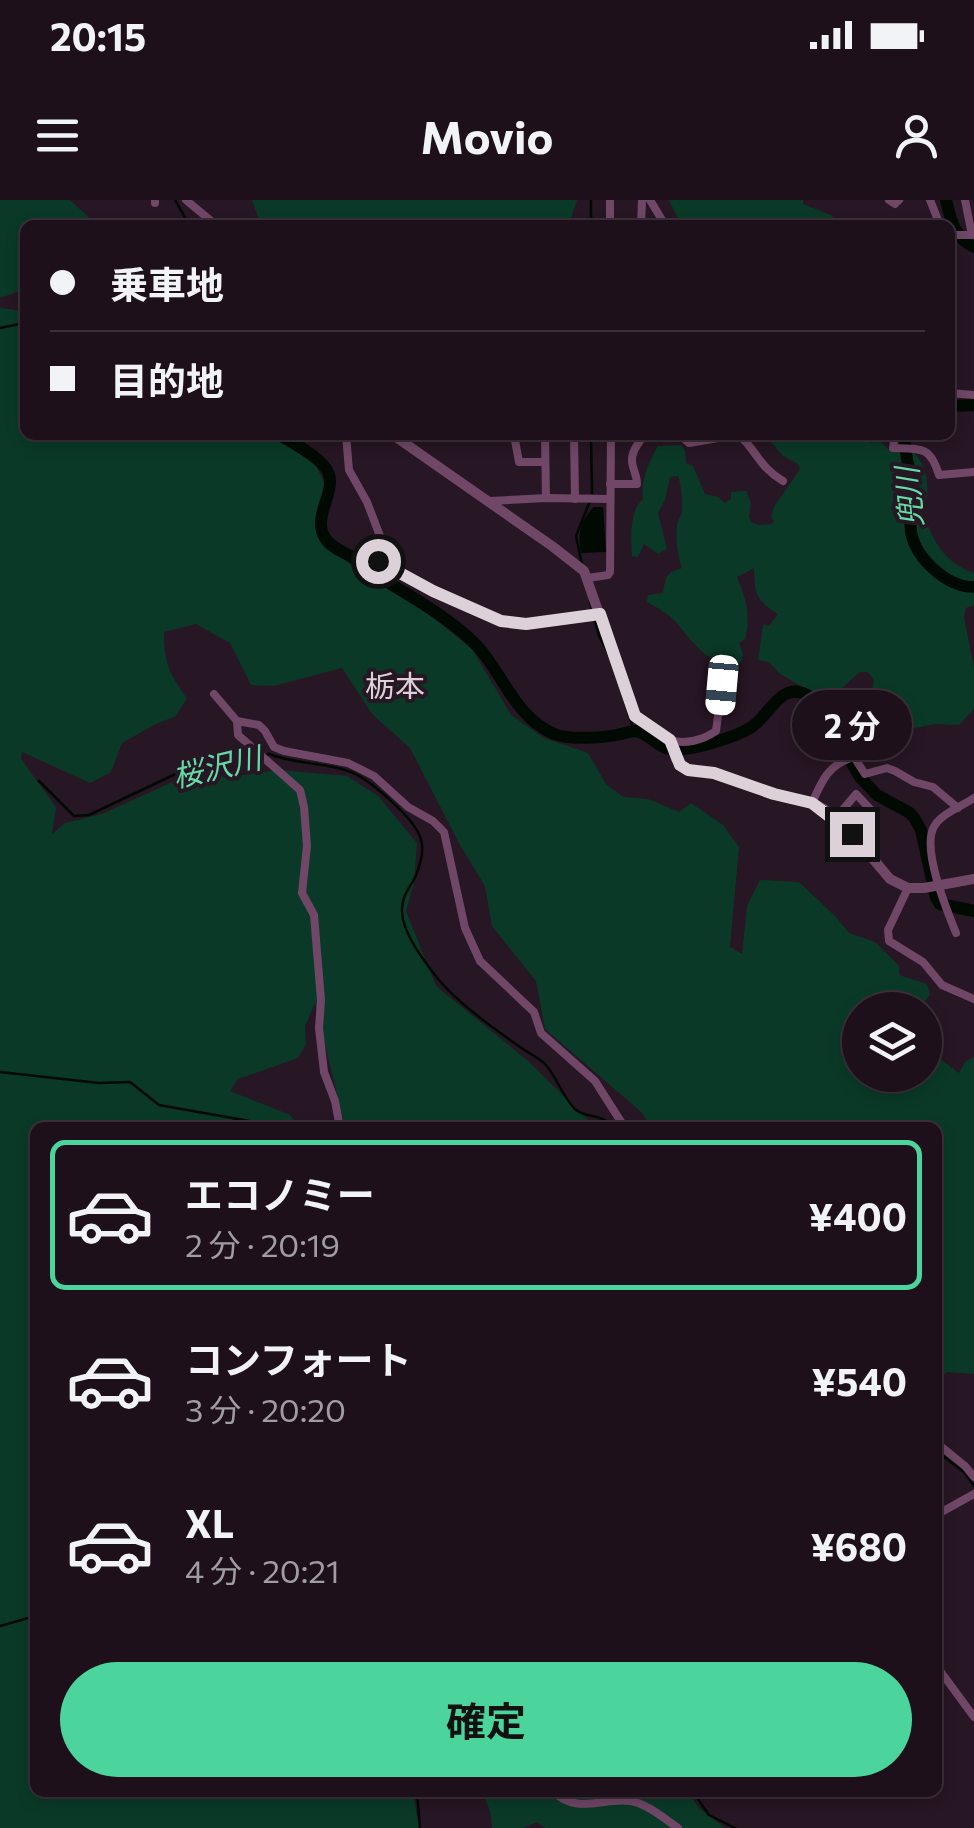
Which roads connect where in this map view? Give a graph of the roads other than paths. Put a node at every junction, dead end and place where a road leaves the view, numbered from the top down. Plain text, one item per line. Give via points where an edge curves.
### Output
1 (186, 200) edge
2 (889, 200) edge
3 (900, 200) edge
4 (966, 200) edge
5 (210, 220) edge
6 (973, 235) edge
7 (346, 440) edge
8 (400, 440) edge
9 (515, 440) edge
10 (545, 440) edge
11 (574, 440) edge
12 (611, 440) edge
13 (641, 440) edge
14 (745, 440) edge
15 (895, 440) edge
16 (545, 462) junction
17 (974, 472) edge
18 (784, 481) dead end
19 (610, 484) junction
20 (546, 498) junction
21 (575, 498) junction
22 (610, 499) junction
23 (488, 501) junction
24 (588, 578) junction
25 (600, 614) junction
26 (722, 685) dead end
27 (214, 694) dead end
28 (237, 721) junction
29 (670, 740) junction
30 (974, 798) edge
31 (812, 803) junction
32 (958, 808) junction
33 (836, 819) junction
34 (852, 834) junction
35 (974, 879) edge
36 (939, 886) junction
37 (908, 888) junction
38 (956, 933) dead end
39 (974, 999) edge
40 (339, 1122) edge
41 (621, 1122) edge
42 (942, 1447) edge
43 (974, 1477) edge
44 (974, 1494) edge
45 (942, 1512) edge
46 (942, 1673) edge
47 (974, 1717) edge
48 (558, 1797) edge
49 (678, 1828) edge

1 - 5 street
2 - 3 street
4 - 6 street
7 - 25 street via 348,470 380,536 378,561 501,621
8 - 23 street
9 - 16 street via 520,462
10 - 16 street
11 - 21 street
12 - 19 street
13 - 19 street via 633,452 636,484
14 - 18 street via 769,473
15 - 17 street via 894,448 930,454 939,475
16 - 20 street
19 - 22 street
20 - 21 street
20 - 23 street
21 - 22 street
22 - 24 street via 610,572
23 - 24 street
24 - 25 street
25 - 29 street via 635,716
26 - 29 street via 716,731 687,742
27 - 28 street
28 - 40 street via 238,736 300,790 307,846 302,893 314,915 318,1028
28 - 41 street via 258,725 284,752 348,763 374,776 444,832 465,928 480,961 534,1012 541,1033 596,1081
29 - 31 street via 688,770
30 - 32 street
31 - 32 street via 830,769 854,757 865,774 887,768 933,787
31 - 33 street
32 - 36 street via 932,831
33 - 34 street
33 - 34 street via 856,794 872,811
34 - 37 street via 890,880
35 - 36 street
36 - 37 street
36 - 38 street
37 - 39 street via 888,930 890,941 923,962 942,985
42 - 43 street
44 - 45 street
46 - 47 street
48 - 49 street via 585,1806 635,1801

